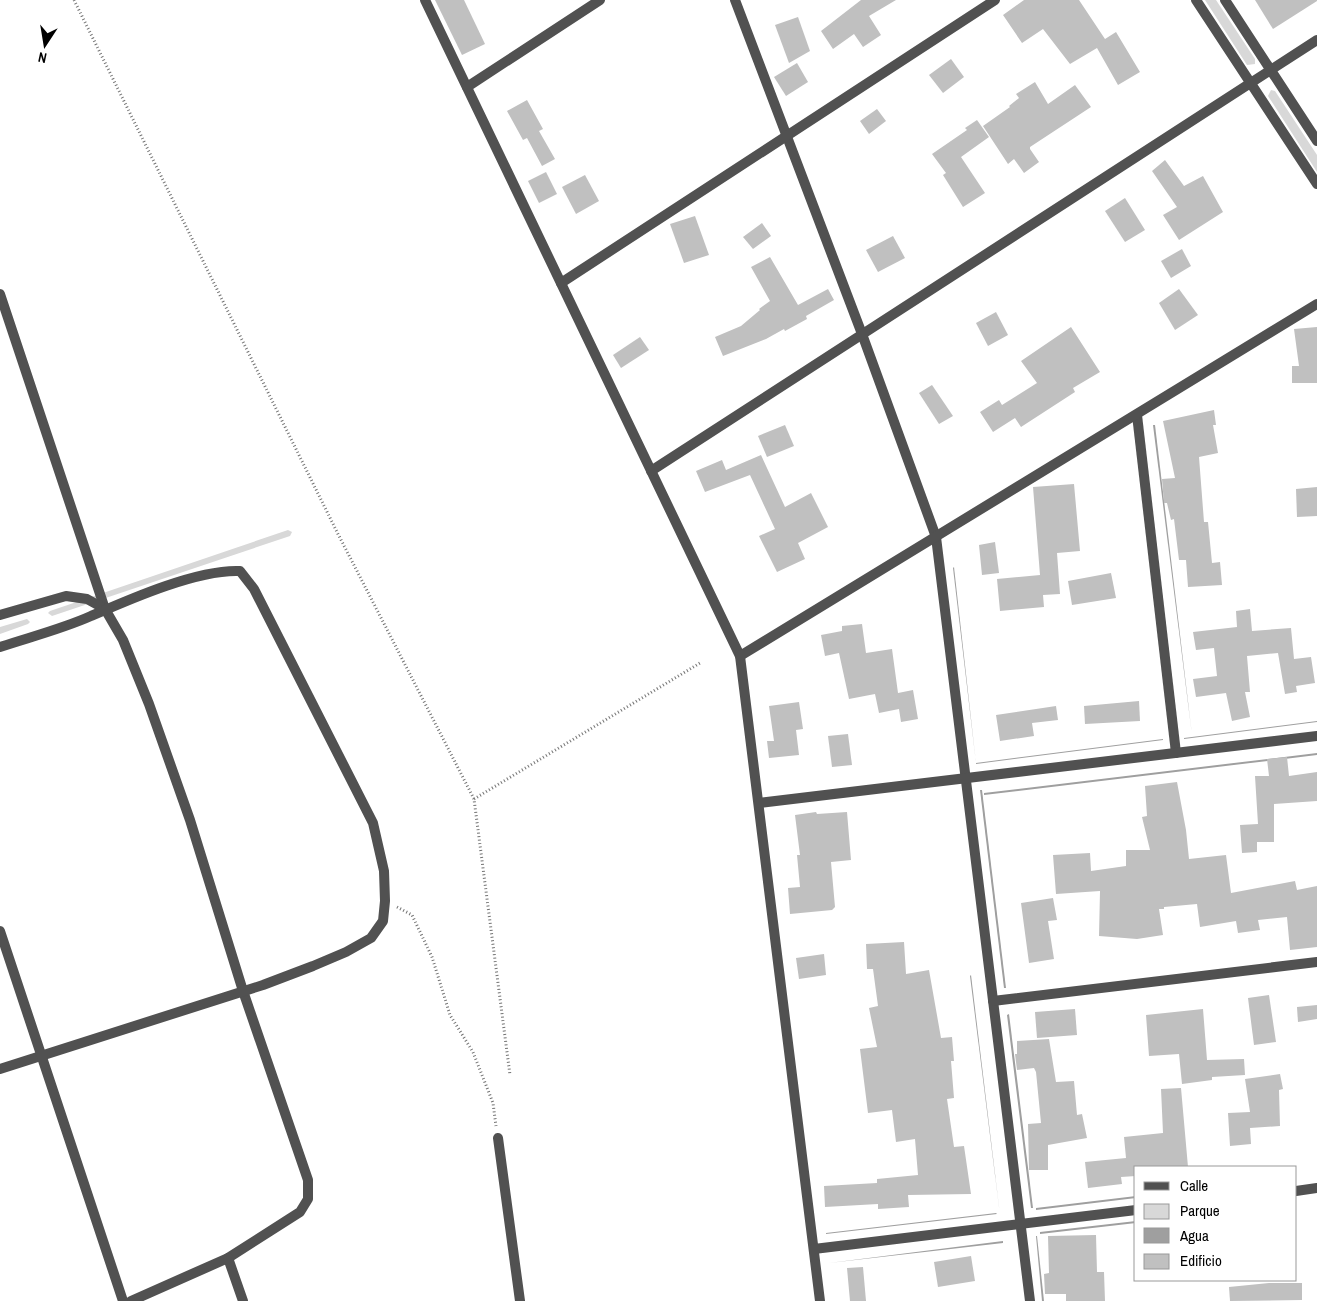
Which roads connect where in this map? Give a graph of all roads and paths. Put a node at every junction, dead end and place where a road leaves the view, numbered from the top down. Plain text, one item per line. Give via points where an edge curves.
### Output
1 (74, 0) edge
2 (425, 0) edge
3 (600, 0) edge
4 (735, 0) edge
5 (995, 0) edge
6 (1196, 0) edge
7 (1225, 0) edge
8 (1317, 40) edge
9 (1271, 70) junction
10 (1251, 83) junction
11 (467, 87) junction
12 (787, 135) junction
13 (1317, 141) edge
14 (1317, 184) edge
15 (560, 283) junction
16 (0, 294) edge
17 (1317, 304) edge
18 (862, 334) junction
19 (1137, 415) junction
20 (651, 470) junction
21 (936, 537) junction
22 (105, 609) junction
23 (0, 615) edge
24 (0, 646) edge
25 (740, 656) junction
26 (700, 663) dead end
27 (1317, 736) edge
28 (1176, 753) junction
29 (965, 778) junction
30 (474, 799) junction
31 (759, 803) junction
32 (385, 901) junction
33 (0, 932) edge
34 (1317, 962) edge
35 (243, 991) junction
36 (993, 1001) junction
37 (41, 1055) junction
38 (0, 1068) edge
39 (510, 1075) dead end
40 (498, 1138) joint
41 (1317, 1188) edge
42 (1297, 1191) edge
43 (1134, 1210) edge
44 (1022, 1224) junction
45 (814, 1249) junction
46 (228, 1258) junction
47 (123, 1301) edge
48 (131, 1301) edge
49 (243, 1301) edge
50 (520, 1301) edge
51 (820, 1301) edge
52 (1030, 1301) edge

1 - 30 path via 338,534
2 - 11 street
3 - 11 street
4 - 12 street
5 - 12 street
6 - 10 street
7 - 9 street
8 - 9 street
9 - 10 street
9 - 13 street
10 - 14 street
10 - 18 street
11 - 15 street
12 - 15 street
12 - 18 street
15 - 20 street
16 - 22 street
17 - 19 street
18 - 20 street
18 - 21 street
19 - 21 street
19 - 28 street
20 - 25 street
21 - 25 street
21 - 29 street
22 - 23 street via 87,599 66,596
22 - 24 street
22 - 32 street via 223,570 240,571 254,589 373,823 384,871
22 - 35 street via 123,640 149,704 190,820
25 - 31 street
26 - 30 path
27 - 28 street
28 - 29 street
29 - 31 street
29 - 36 street
30 - 39 path
31 - 45 street
32 - 35 street via 383,921 371,938 338,956
32 - 40 path via 412,915 428,948 450,1015 473,1052 493,1103
33 - 37 street
34 - 36 street
35 - 37 street
35 - 46 street via 308,1180 308,1198 300,1212
36 - 44 street
37 - 38 street
37 - 47 street
40 - 50 street
41 - 42 street
43 - 44 street
44 - 45 street
44 - 52 street
45 - 51 street
46 - 48 street
46 - 49 street

